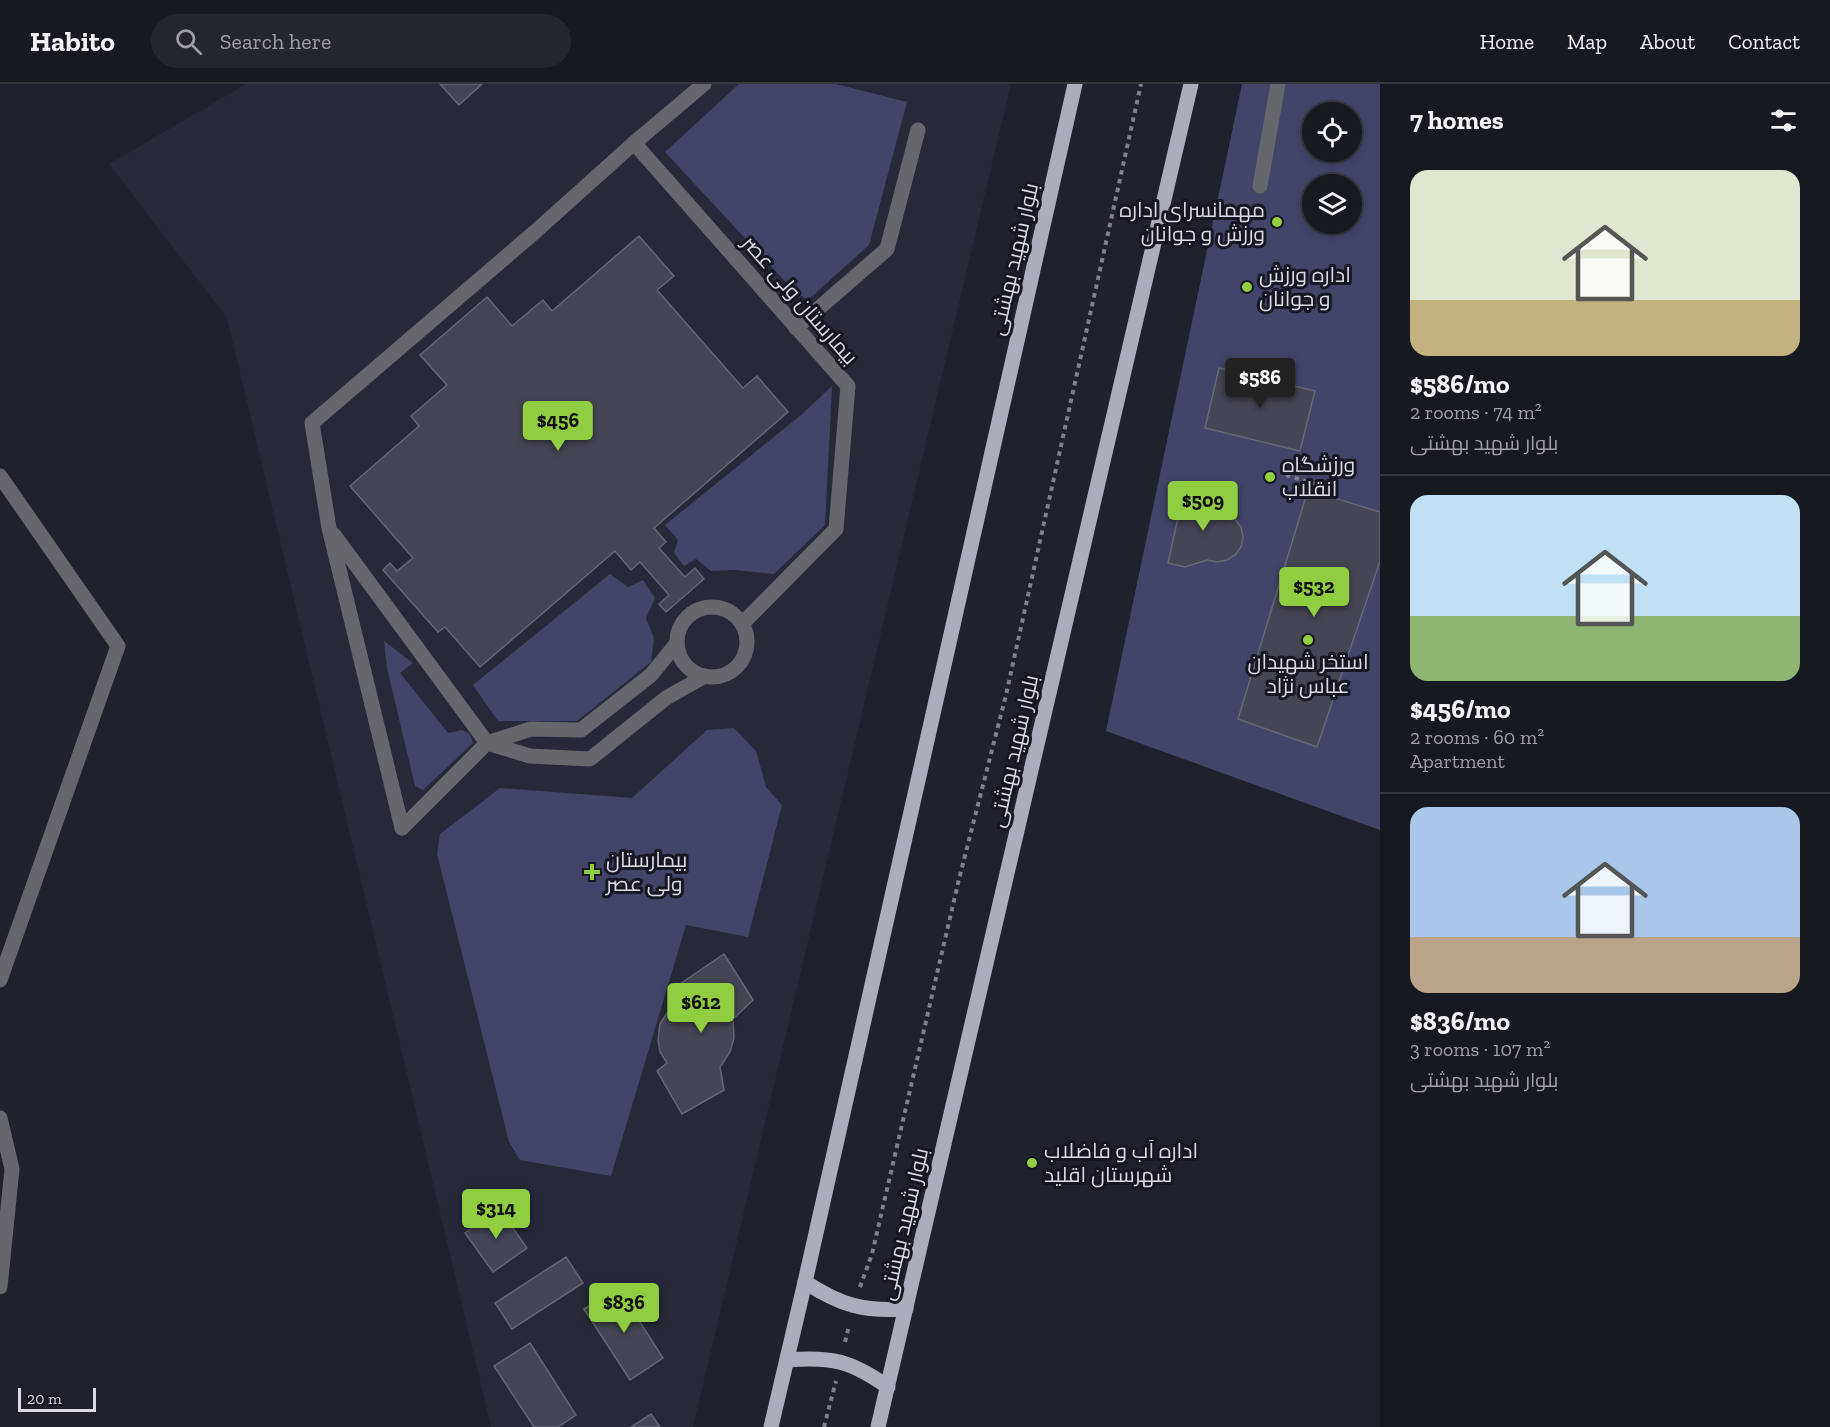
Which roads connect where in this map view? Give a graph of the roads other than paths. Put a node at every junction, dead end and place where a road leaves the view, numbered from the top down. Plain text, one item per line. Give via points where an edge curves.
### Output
1 (704, 84) edge
2 (1075, 84) edge
3 (1191, 84) edge
4 (1278, 84) edge
5 (918, 130) dead end
6 (634, 143) junction
7 (1260, 186) dead end
8 (796, 328) junction
9 (0, 476) edge
10 (329, 528) junction
11 (742, 624) junction
12 (677, 643) junction
13 (705, 676) junction
14 (488, 743) junction
15 (0, 980) edge
16 (0, 1118) edge
17 (805, 1281) junction
18 (0, 1287) edge
19 (906, 1309) junction
20 (787, 1360) junction
21 (888, 1387) junction
22 (771, 1427) edge
23 (878, 1427) edge

1 - 6 lane
2 - 17 main road, بلوار شهید بهشتی
3 - 19 main road, بلوار شهید بهشتی
4 - 7 lane
5 - 8 lane via 887,249
6 - 8 lane, بیمارستان ولی عصر
6 - 10 lane via 312,423
8 - 11 lane, بیمارستان ولی عصر via 848,386 836,529
9 - 15 lane via 118,646
10 - 14 lane
10 - 14 lane via 402,828
11 - 12 lane via 725,609 702,608 684,621
11 - 13 lane via 747,646 744,657 728,673
12 - 13 lane via 685,664
12 - 14 lane via 651,675 581,730 531,729
13 - 14 lane via 666,698 590,759 530,756
16 - 18 lane via 12,1169
17 - 19 main road via 828,1297 853,1307 879,1311
17 - 20 main road, بلوار شهید بهشتی
19 - 21 main road, بلوار شهید بهشتی
20 - 21 main road via 814,1357 841,1361 866,1371
20 - 22 main road, بلوار شهید بهشتی
21 - 23 main road, بلوار شهید بهشتی

